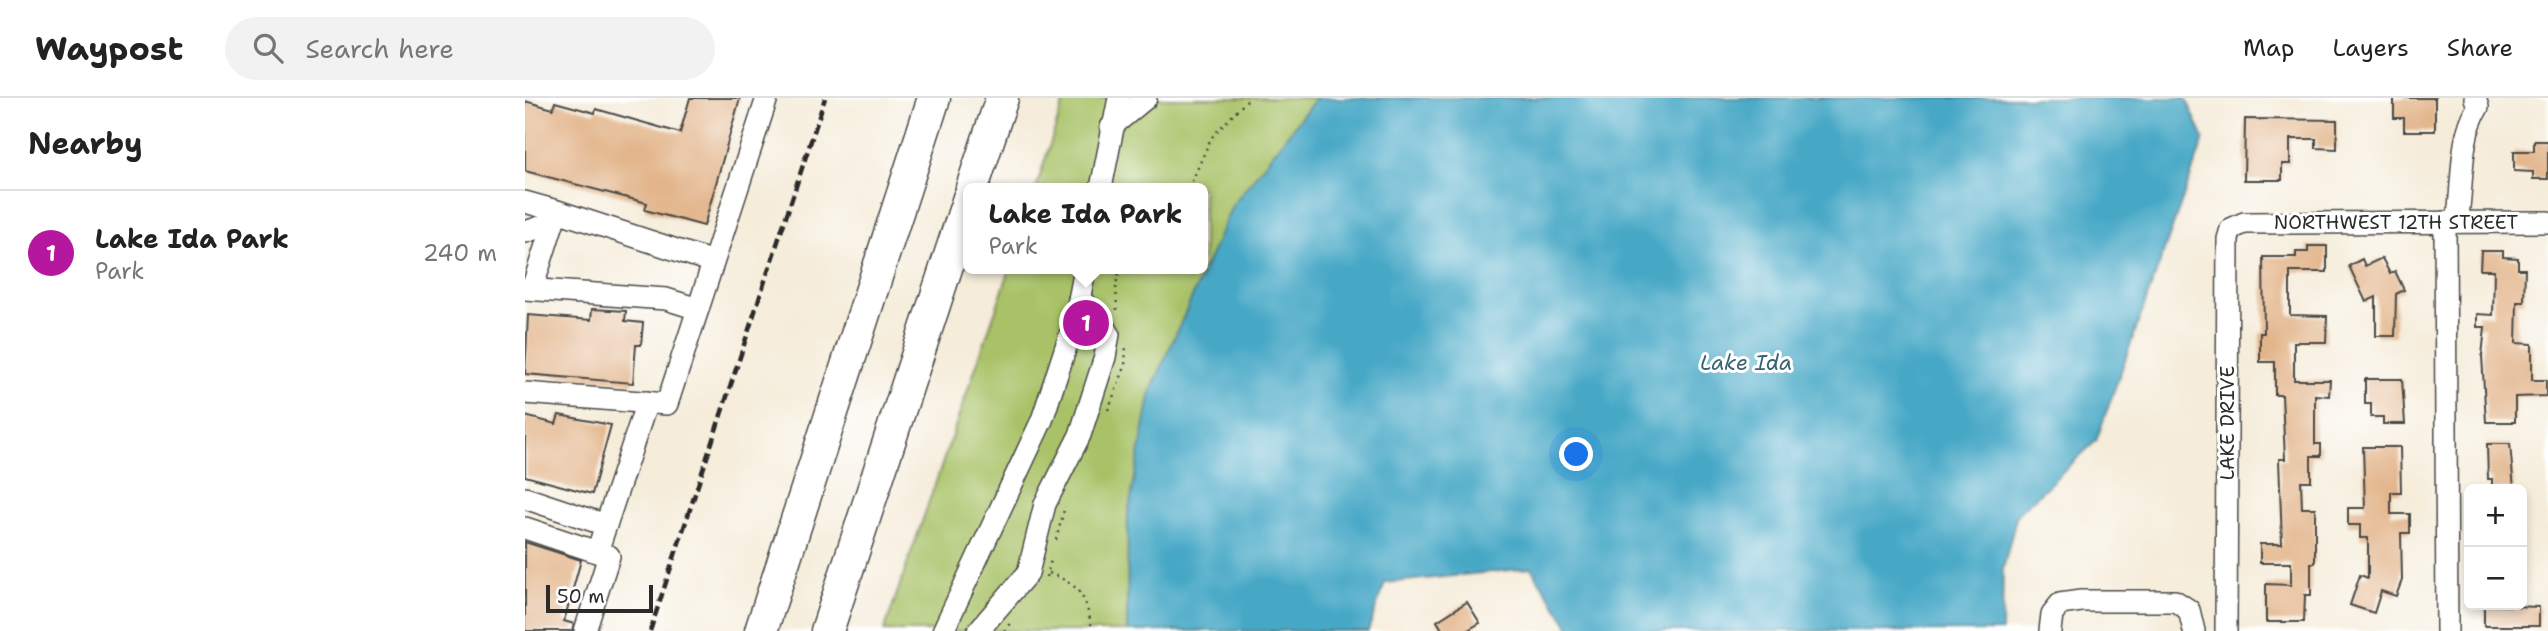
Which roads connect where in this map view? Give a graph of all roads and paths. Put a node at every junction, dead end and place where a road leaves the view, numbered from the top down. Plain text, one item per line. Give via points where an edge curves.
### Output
1 (767, 98) edge
2 (934, 98) edge
3 (1002, 98) edge
4 (1118, 98) edge
5 (1146, 98) edge
6 (1249, 98) edge
7 (2475, 98) edge
8 (1111, 127) junction
9 (974, 183) edge
10 (1102, 183) edge
11 (1191, 183) edge
12 (525, 201) edge
13 (963, 216) edge
14 (555, 217) junction
15 (2451, 222) junction
16 (2548, 222) edge
17 (2244, 223) joint
18 (525, 232) edge
19 (713, 262) junction
20 (1084, 274) edge
21 (528, 289) edge
22 (1079, 299) junction
23 (698, 309) junction
24 (525, 393) edge
25 (647, 402) junction
26 (525, 498) edge
27 (606, 525) junction
28 (525, 528) edge
29 (597, 552) junction
30 (1049, 573) dead end
31 (585, 631) edge
32 (761, 631) edge
33 (828, 631) edge
34 (943, 631) edge
35 (978, 631) edge
36 (1093, 631) edge
37 (2050, 631) edge
38 (2194, 631) edge
39 (2226, 631) edge
40 (2447, 631) edge

1 - 19 street
2 - 32 highway
3 - 9 highway
4 - 8 street
5 - 8 street
6 - 11 path via 1210,138
7 - 15 street via 2479,107 2465,137 2462,197
8 - 10 street
12 - 14 street
13 - 33 highway
14 - 18 street
14 - 19 street
14 - 21 street
15 - 16 street, NORTHWEST 12TH STREET
15 - 17 street, NORTHWEST 12TH STREET
15 - 40 street
17 - 39 street, LAKE DRIVE via 2231,229 2228,239
19 - 23 street
20 - 22 street
21 - 23 street via 666,299
22 - 34 street via 1042,420
22 - 35 street via 1099,316 1109,334 1105,357 1080,435 1045,504 1028,573
23 - 25 street via 667,404
24 - 25 street
25 - 27 street
26 - 27 street
27 - 29 street
28 - 29 street
29 - 31 street via 609,556
30 - 36 path via 1072,582 1084,595
37 - 38 street via 2052,614 2060,604 2175,601 2189,610

